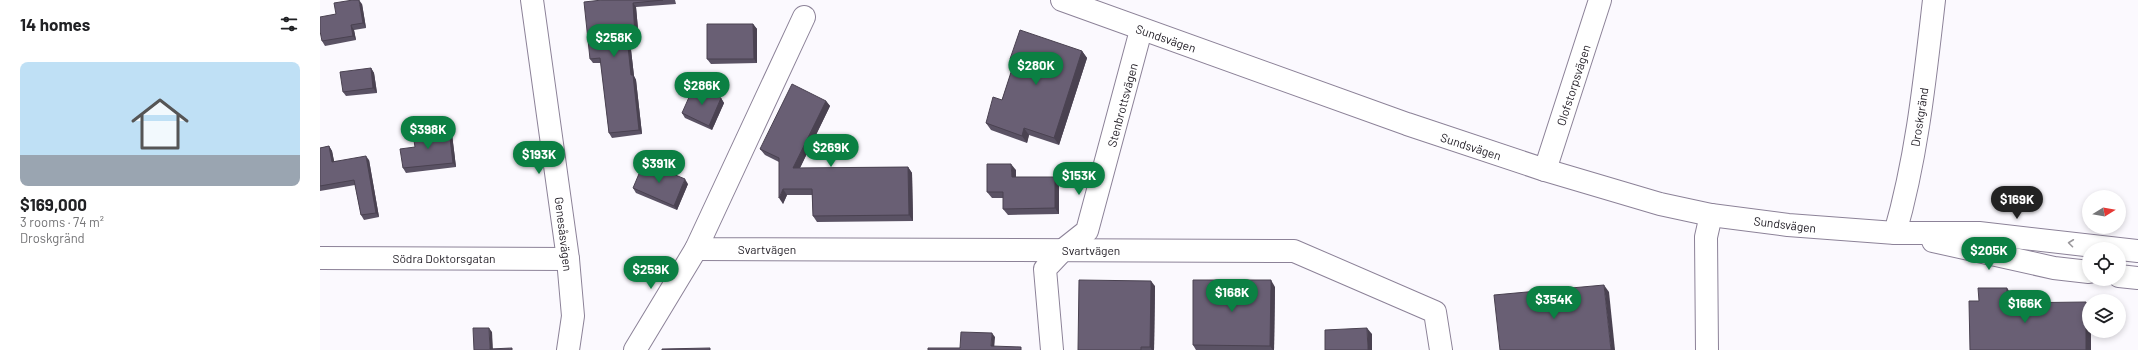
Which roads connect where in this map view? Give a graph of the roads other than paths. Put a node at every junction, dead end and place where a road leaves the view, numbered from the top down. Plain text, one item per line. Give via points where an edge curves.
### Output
1 (532, 0) edge
2 (1062, 0) edge
3 (1600, 0) edge
4 (1934, 0) edge
5 (804, 17) dead end
6 (1142, 30) junction
7 (1545, 170) junction
8 (1711, 215) junction
9 (1895, 233) junction
10 (696, 248) junction
11 (1063, 250) junction
12 (2138, 251) edge
13 (320, 258) edge
14 (568, 258) junction
15 (2082, 271) edge
16 (2126, 277) edge
17 (2138, 278) edge
18 (568, 350) edge
19 (635, 350) edge
20 (1052, 350) edge
21 (1441, 350) edge
22 (1707, 350) edge

1 - 14 street, Genesåsvägen
2 - 6 street, Sundsvägen
3 - 7 street, Olofstorpsvägen
4 - 9 street, Droskgränd via 1926,76 1907,191
5 - 10 street
6 - 7 street, Sundsvägen
6 - 11 street, Stenbrottsvägen via 1087,231
7 - 8 street, Sundsvägen via 1660,204
8 - 9 street, Sundsvägen via 1788,225
8 - 22 street via 1706,236
12 -> 9 street via 1979,233
9 - 15 street via 2054,268
10 - 11 street, Svartvägen
10 - 19 street
11 - 20 street, Stenbrottsvägen via 1044,269
11 - 21 street, Svartvägen via 1294,251 1436,312
13 - 14 street, Södra Doktorsgatan
14 - 18 street, Genesåsvägen via 573,316
16 - 17 street

